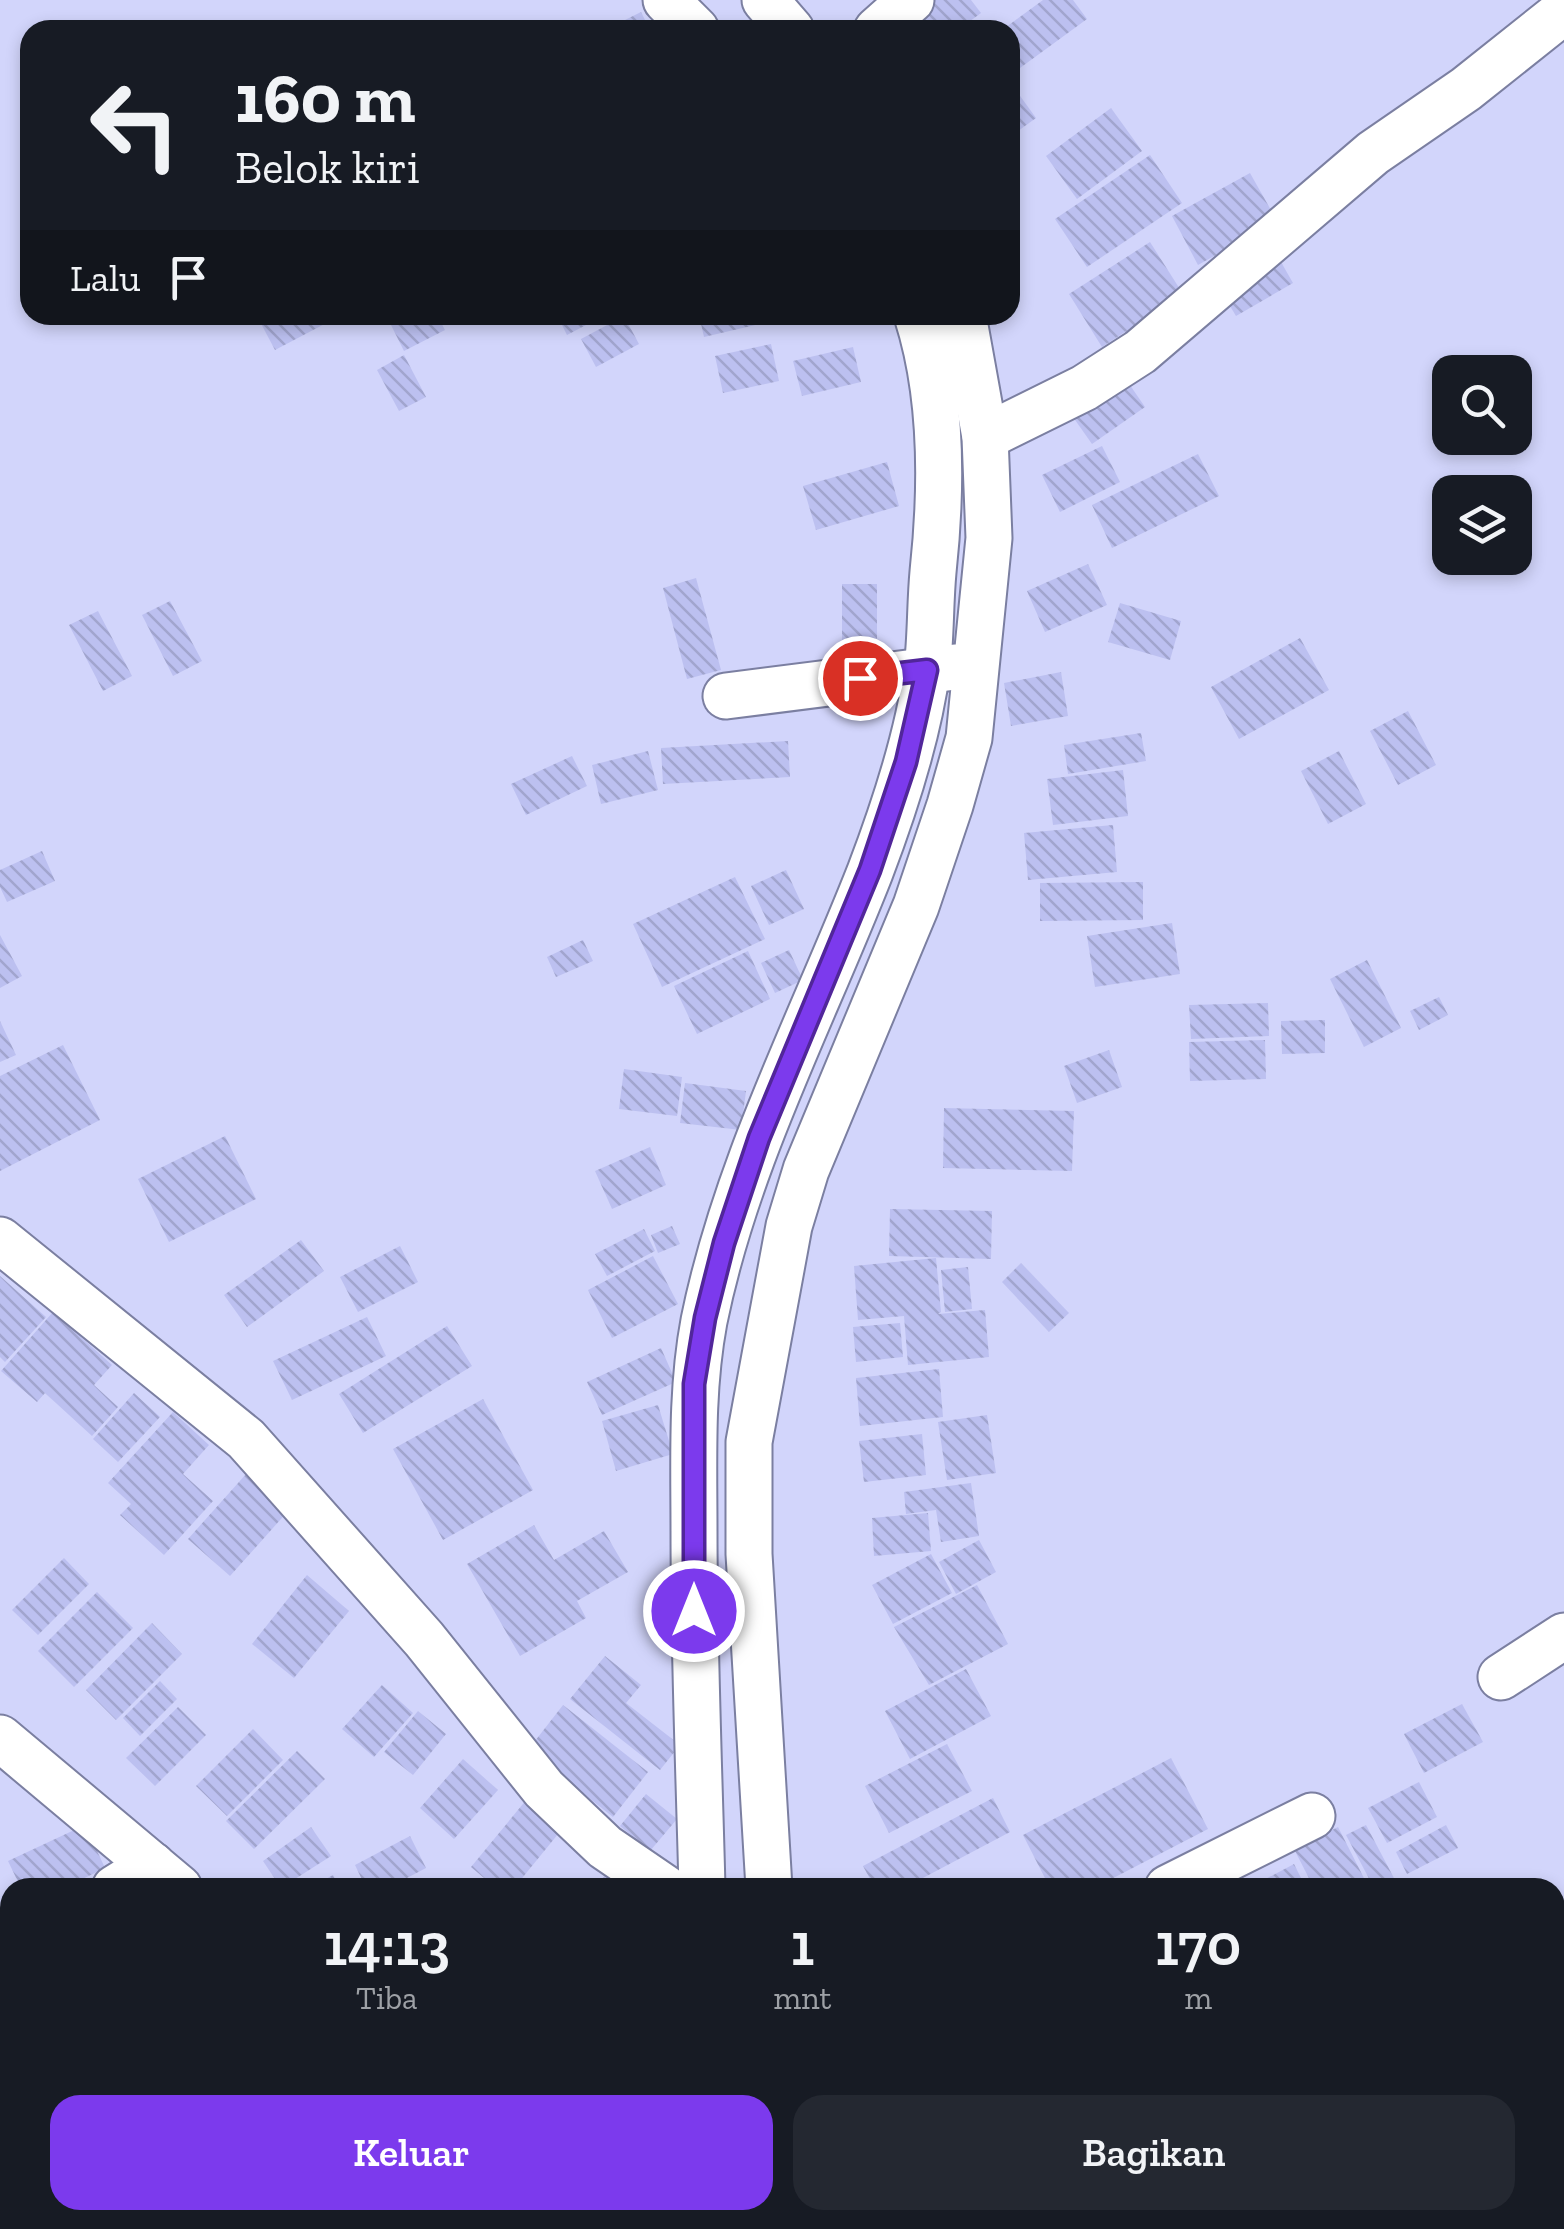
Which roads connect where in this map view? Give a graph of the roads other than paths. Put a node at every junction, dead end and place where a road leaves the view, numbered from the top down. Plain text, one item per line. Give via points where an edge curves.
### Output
1 (666, 0) edge
2 (765, 0) edge
3 (911, 0) edge
4 (1564, 11) edge
5 (686, 20) edge
6 (782, 20) edge
7 (888, 20) edge
8 (920, 325) edge
9 (967, 329) edge
10 (929, 360) junction
11 (985, 438) junction
12 (977, 666) junction
13 (927, 670) junction
14 (726, 696) dead end
15 (836, 949) junction
16 (890, 966) junction
17 (0, 1240) edge
18 (705, 1318) junction
19 (770, 1319) junction
20 (1564, 1636) edge
21 (1501, 1677) dead end
22 (0, 1738) edge
23 (1312, 1816) dead end
24 (700, 1823) junction
25 (764, 1823) junction
26 (146, 1878) edge
27 (651, 1878) edge
28 (702, 1878) edge
29 (768, 1878) edge
30 (1188, 1878) edge

1 - 5 street
2 - 6 street
3 - 7 street
4 - 11 street via 1373,153 1140,352
8 - 10 street
9 - 10 street
9 - 11 street
10 - 13 street via 939,517
11 - 12 street via 989,538
12 - 13 street
12 - 16 street via 969,738 950,806
13 - 14 street
13 - 15 street via 906,762
15 - 16 street
15 - 18 street via 759,1138
16 - 19 street via 806,1170
17 - 27 street via 246,1439 424,1639 544,1789
18 - 19 street
18 - 24 street via 694,1384
19 - 25 street via 749,1442
20 - 21 street
22 - 26 street
23 - 30 street
24 - 25 street
24 - 28 street
25 - 29 street

